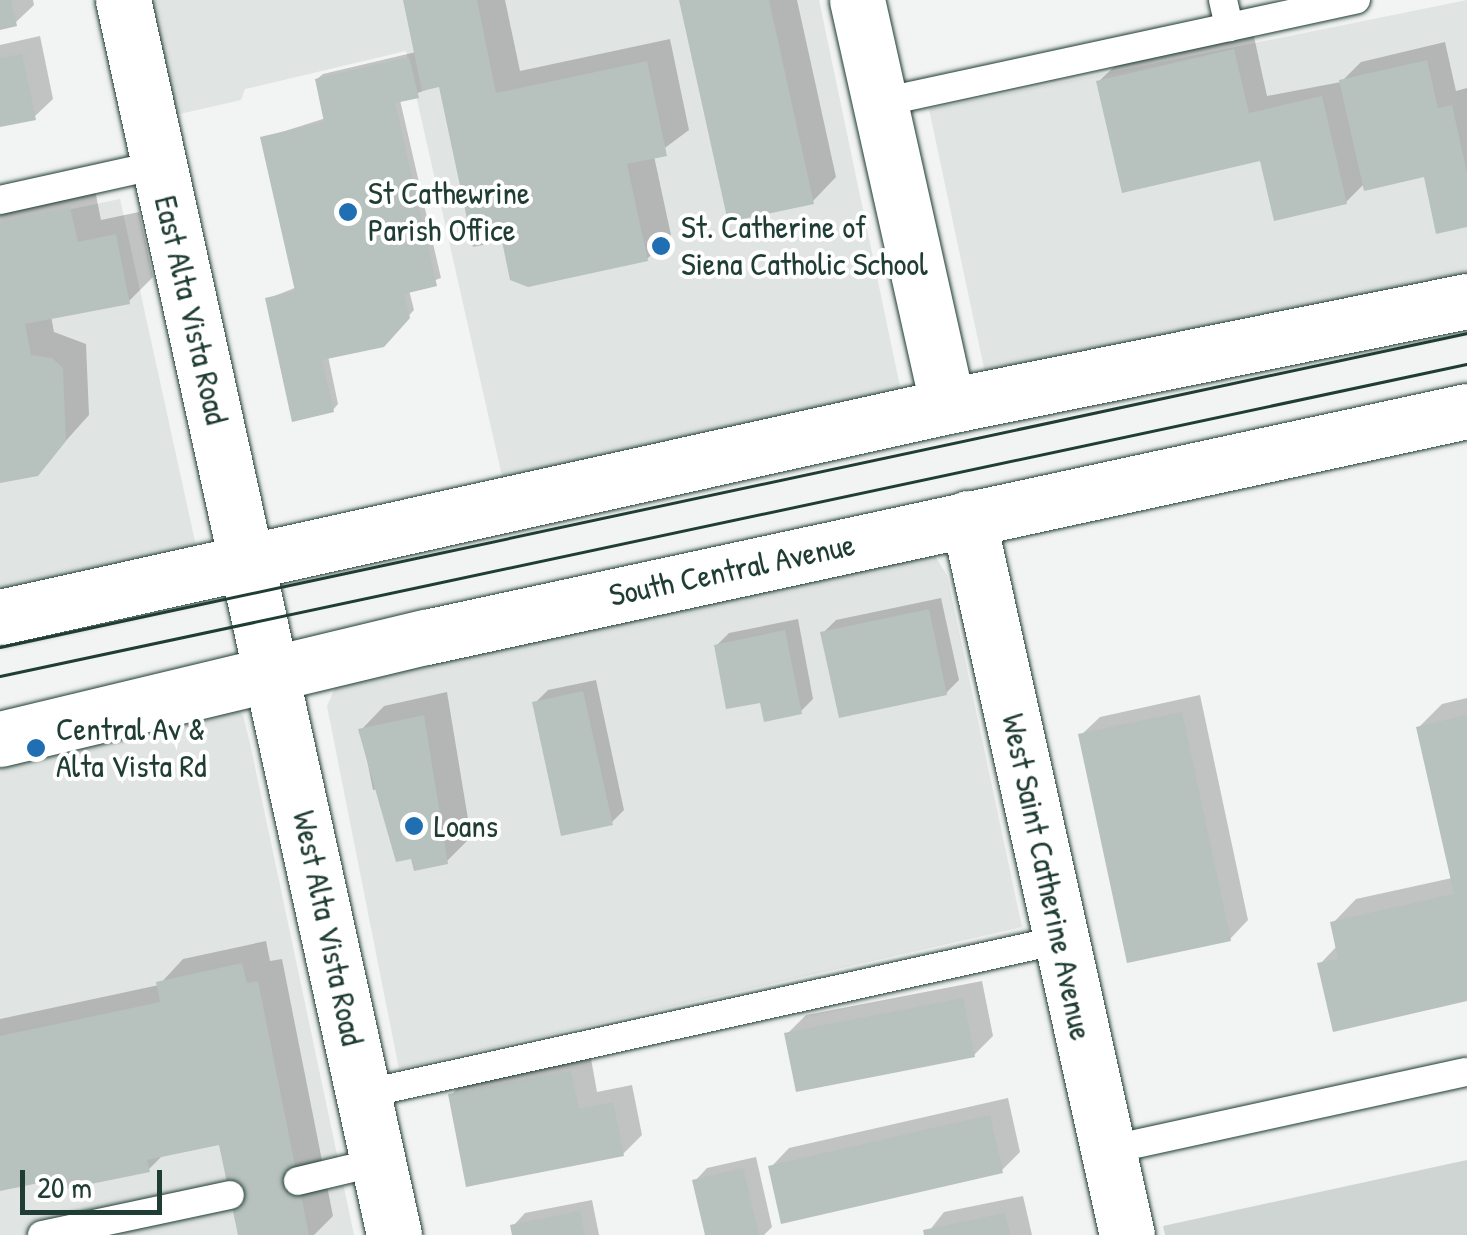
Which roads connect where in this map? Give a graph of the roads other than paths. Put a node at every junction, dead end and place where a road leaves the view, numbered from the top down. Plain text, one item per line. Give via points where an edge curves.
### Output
1 (123, 0) edge
2 (856, 0) edge
3 (1356, 0) edge
4 (1226, 14) edge
5 (878, 104) junction
6 (158, 165) junction
7 (0, 200) edge
8 (1467, 301) edge
9 (948, 406) junction
10 (1467, 411) edge
11 (968, 518) junction
12 (248, 564) junction
13 (0, 617) edge
14 (260, 620) joint
15 (272, 674) junction
16 (0, 739) edge
17 (1060, 940) junction
18 (1466, 1072) edge
19 (364, 1094) junction
20 (1108, 1150) junction
21 (378, 1162) junction
22 (298, 1181) dead end
23 (230, 1195) dead end
24 (42, 1235) edge
25 (394, 1235) edge
26 (1127, 1235) edge

1 - 6 main road, East Alta Vista Road
2 - 5 main road
3 - 4 lane
4 - 5 lane
5 - 9 main road
6 - 7 lane
6 - 12 main road, East Alta Vista Road
8 - 9 main road
9 - 12 main road
10 - 11 main road, South Central Avenue
11 - 15 main road, South Central Avenue
11 - 17 main road, West Saint Catherine Avenue
12 - 13 main road
12 - 14 main road, East Alta Vista Road
14 - 15 main road, West Alta Vista Road
15 - 16 main road, South Central Avenue
15 - 19 main road, West Alta Vista Road
17 - 19 lane
17 - 20 main road, West Saint Catherine Avenue
18 - 20 lane
19 - 21 main road, West Alta Vista Road
20 - 26 main road, West Saint Catherine Avenue
21 - 22 lane
21 - 25 main road, West Alta Vista Road
23 - 24 lane

